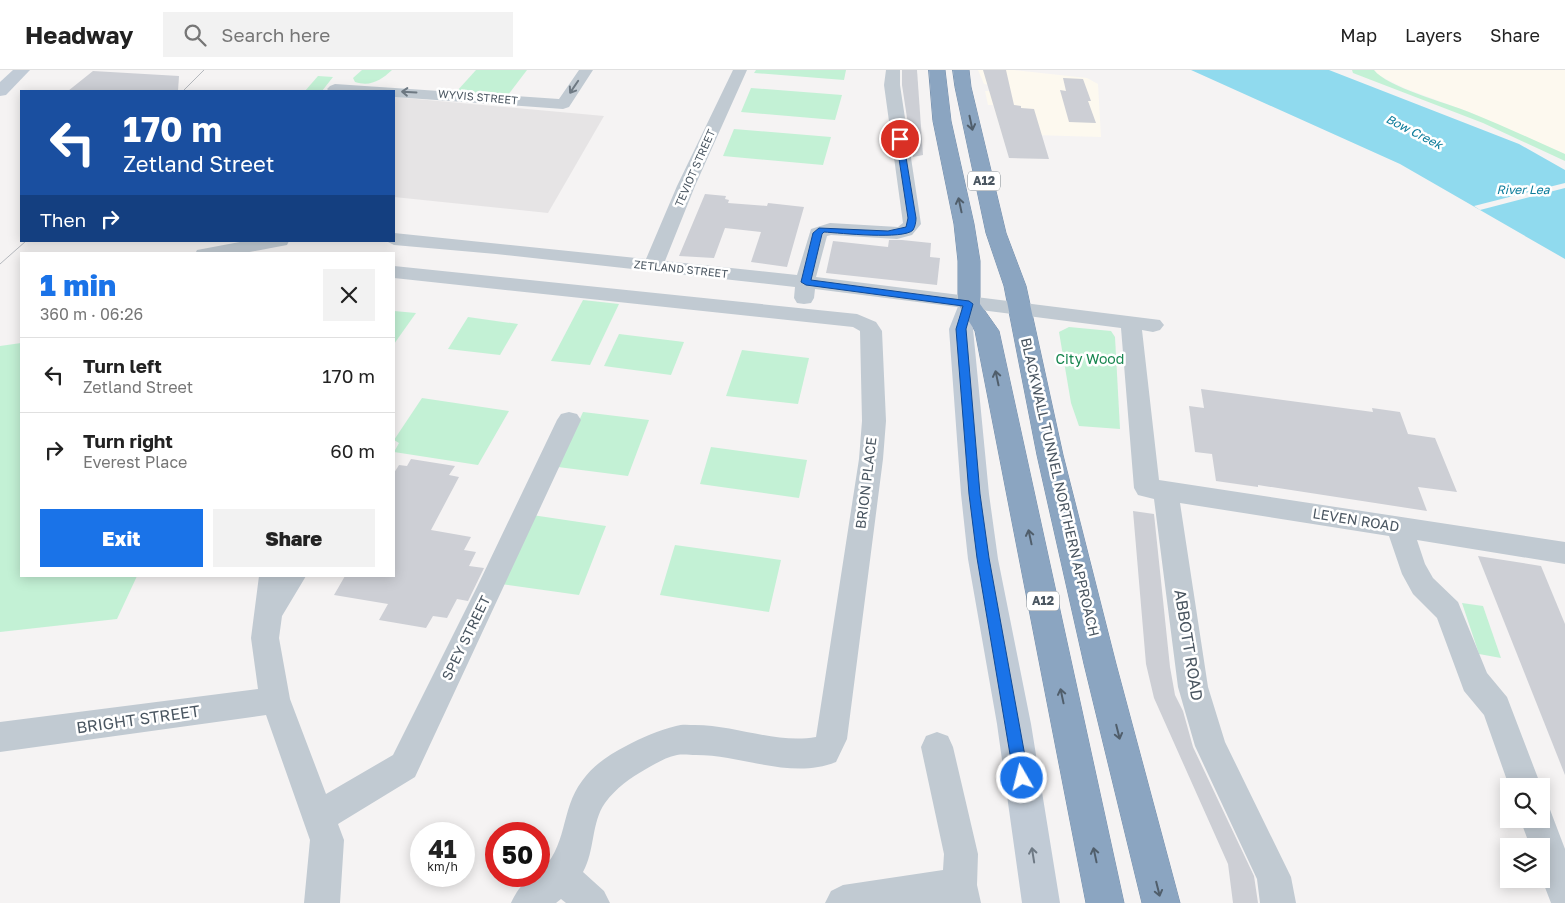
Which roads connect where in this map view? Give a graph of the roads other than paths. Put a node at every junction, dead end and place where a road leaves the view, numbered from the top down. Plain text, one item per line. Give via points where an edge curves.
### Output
1 (22, 70) edge
2 (586, 70) edge
3 (740, 70) edge
4 (893, 70) edge
5 (937, 70) edge
6 (962, 72) edge
7 (345, 76) dead end
8 (334, 90) edge
9 (0, 91) edge
10 (395, 92) edge
11 (395, 239) edge
12 (273, 242) edge
13 (216, 252) edge
14 (653, 266) junction
15 (395, 272) edge
16 (806, 282) junction
17 (969, 304) junction
18 (1020, 309) junction
19 (801, 315) junction
20 (1131, 322) junction
21 (1153, 325) dead end
22 (568, 420) dead end
23 (1156, 489) junction
24 (1399, 527) junction
25 (1565, 553) edge
26 (273, 577) edge
27 (292, 577) edge
28 (268, 614) junction
29 (275, 699) junction
30 (0, 737) edge
31 (937, 747) dead end
32 (1522, 778) edge
33 (318, 817) junction
34 (1540, 828) edge
35 (561, 876) junction
36 (962, 894) edge
37 (1565, 895) edge
38 (322, 903) edge
39 (529, 903) edge
40 (592, 903) edge
41 (844, 903) edge
42 (1041, 903) edge
43 (1105, 903) edge
44 (1161, 903) edge
45 (1278, 903) edge

1 - 9 main road
2 -> 10 street, WYVIS STREET via 563,104
3 - 14 street, TEVIOT STREET
4 - 16 street via 892,85 912,224 897,233 830,229 818,233
17 -> 5 highway, A12 via 969,261 942,122
6 -> 18 highway, BLACKWALL TUNNEL NORTHERN APPROACH / A12 via 996,233
7 - 8 street
11 - 14 street, ZETLAND STREET
12 - 13 street
14 - 16 street, ZETLAND STREET
15 - 19 street
16 - 17 street, ZETLAND STREET
16 - 19 street
17 - 18 street, ZETLAND STREET
42 -> 17 main road via 975,494 961,329
43 -> 17 highway, A12 via 987,331
18 - 20 street, ZETLAND STREET
18 -> 44 highway, BLACKWALL TUNNEL NORTHERN APPROACH / A12 via 1050,455
19 - 35 street, BRION PLACE via 857,321 871,331 874,421 871,459 831,739 826,750 807,753 702,740 677,740 648,751 615,770 593,792 582,812 573,856
20 - 21 street, ZETLAND STREET
20 - 23 street, ABBOTT ROAD
22 - 33 street, SPEY STREET via 404,766
23 - 24 street, LEVEN ROAD
23 - 45 street, ABBOTT ROAD via 1182,601 1193,687 1211,746 1274,877
24 - 25 street, LEVEN ROAD
24 - 32 street via 1412,566 1423,586 1448,611 1475,681 1496,707
26 - 28 street
27 - 28 street
28 - 29 street via 264,638
29 - 30 street, BRIGHT STREET
29 - 33 street
31 - 36 street via 961,854
33 - 38 street via 327,840
34 - 37 street
35 - 39 street
35 - 40 street
36 - 41 street

